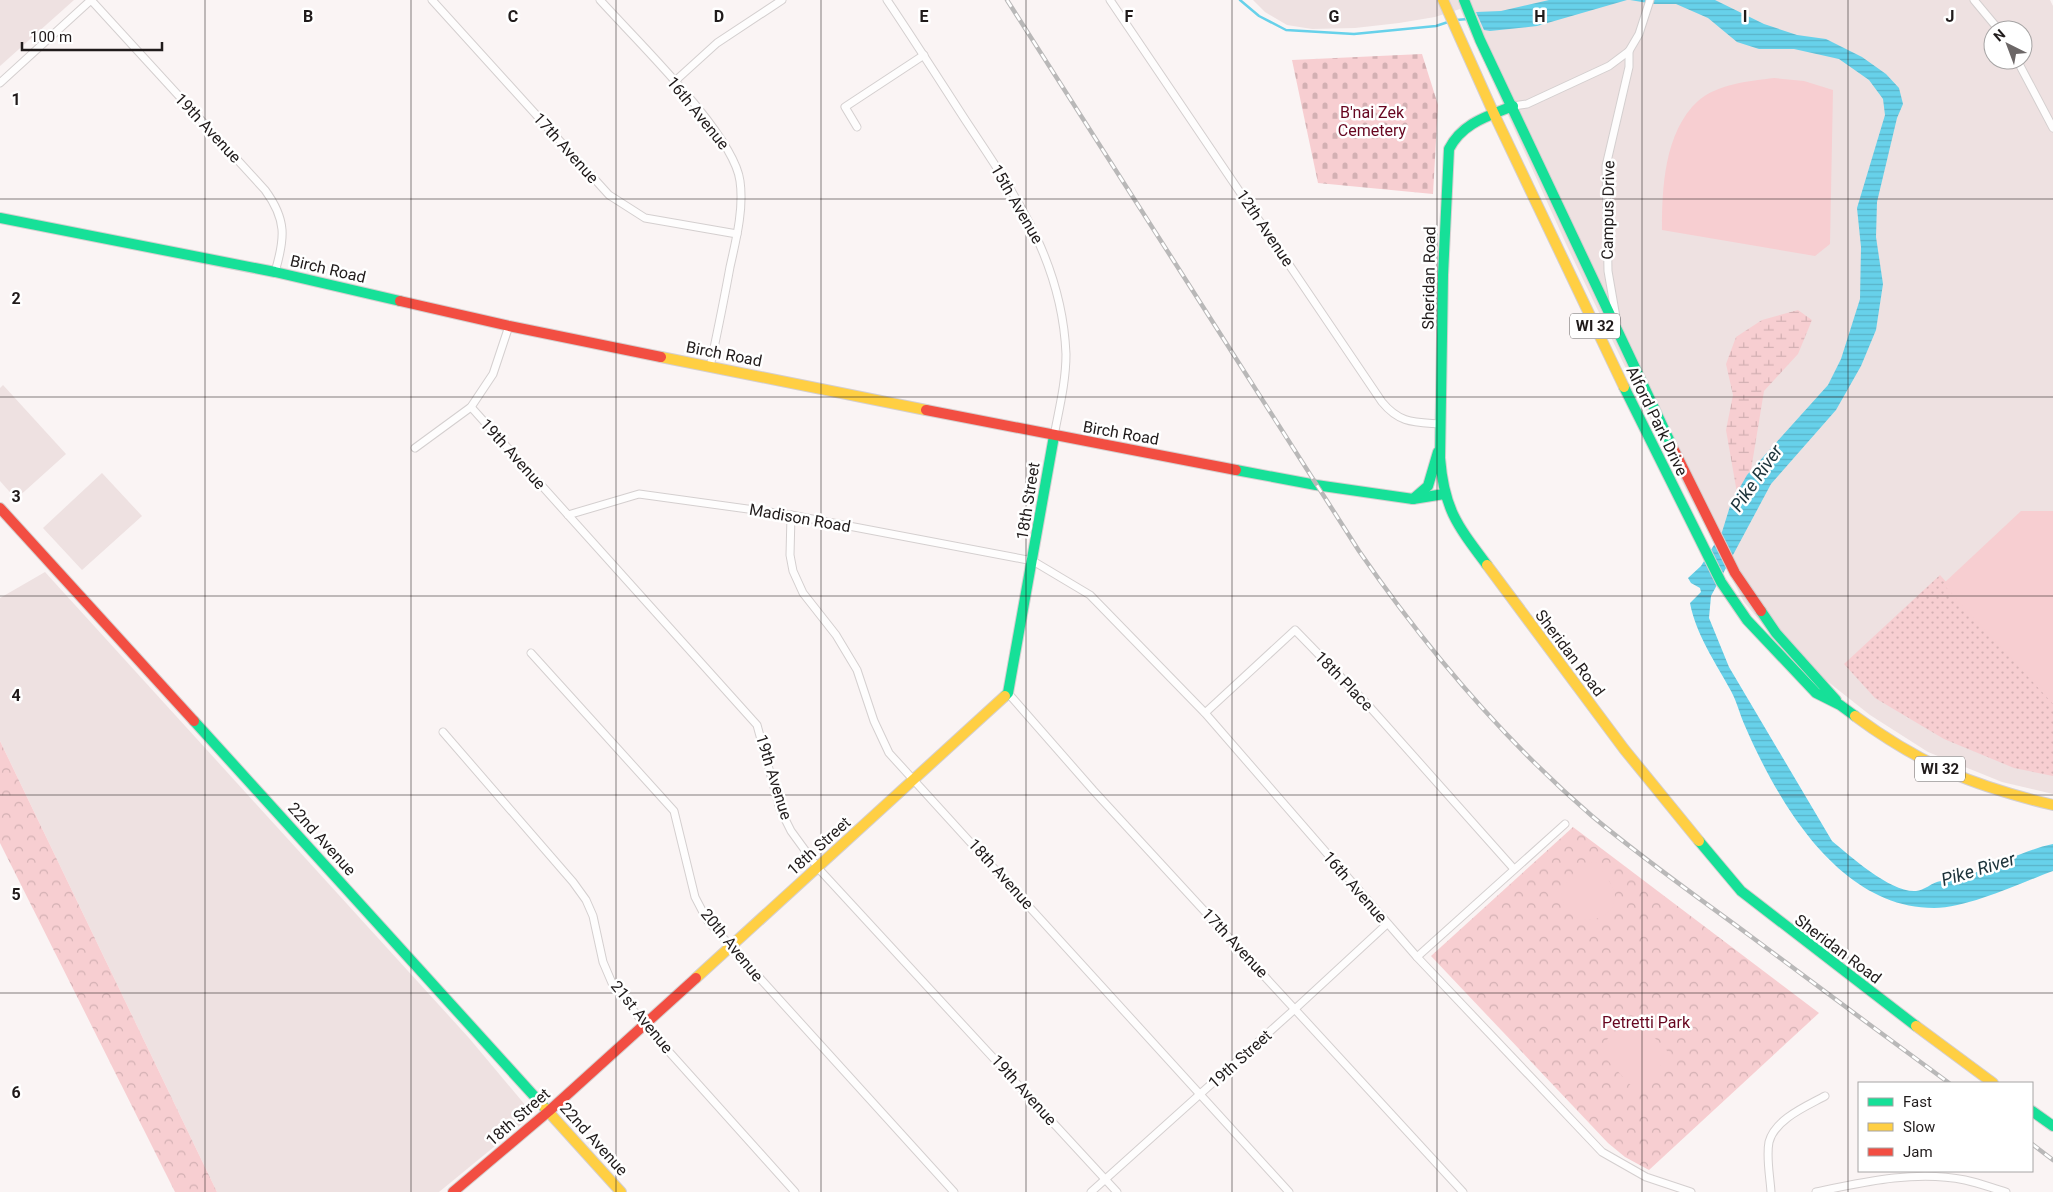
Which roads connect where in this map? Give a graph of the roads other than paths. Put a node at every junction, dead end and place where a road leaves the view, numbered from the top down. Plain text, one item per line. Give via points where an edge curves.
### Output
1 (91, 0) edge
2 (432, 0) edge
3 (600, 0) edge
4 (782, 0) edge
5 (888, 0) edge
6 (1110, 0) edge
7 (1443, 0) edge
8 (1464, 0) edge
9 (1650, 0) edge
10 (1974, 0) edge
11 (1992, 20) edge
12 (1629, 51) junction
13 (924, 55) junction
14 (2022, 70) edge
15 (0, 82) edge
16 (674, 82) junction
17 (1513, 106) junction
18 (1494, 114) junction
19 (857, 127) dead end
20 (2053, 128) edge
21 (0, 218) edge
22 (737, 234) junction
23 (275, 272) junction
24 (509, 326) junction
25 (1619, 335) junction
26 (710, 367) junction
27 (471, 407) junction
28 (1441, 424) junction
29 (1054, 436) junction
30 (1440, 447) junction
31 (415, 448) dead end
32 (1444, 494) junction
33 (1414, 499) junction
34 (0, 508) edge
35 (568, 515) junction
36 (791, 515) junction
37 (1033, 561) junction
38 (532, 653) dead end
39 (1008, 693) junction
40 (1840, 705) junction
41 (1205, 713) junction
42 (442, 732) dead end
43 (915, 780) junction
44 (2053, 805) edge
45 (1565, 824) dead end
46 (818, 868) junction
47 (1514, 869) junction
48 (1387, 924) junction
49 (730, 947) junction
50 (1417, 957) junction
51 (1296, 1008) junction
52 (645, 1024) junction
53 (1992, 1082) edge
54 (1200, 1096) junction
55 (1825, 1096) dead end
56 (549, 1111) junction
57 (2033, 1112) edge
58 (2053, 1126) edge
59 (1106, 1179) junction
60 (453, 1192) edge
61 (621, 1192) edge
62 (796, 1192) edge
63 (954, 1192) edge
64 (1091, 1192) edge
65 (1117, 1192) edge
66 (1289, 1192) edge
67 (1463, 1192) edge
68 (1691, 1192) edge
69 (1771, 1192) edge
70 (1816, 1192) edge
71 (2006, 1192) edge

1 - 15 street
1 - 23 street, 19th Avenue via 276,205 282,222 283,240
2 - 22 street, 17th Avenue via 610,195 644,218
3 - 16 street, 16th Avenue
4 - 16 street via 717,43
5 - 13 street, 15th Avenue
6 - 28 street, 12th Avenue via 1382,402 1392,414 1403,420
7 - 18 street, WI 32
8 - 17 street, WI 32
9 - 12 street, Campus Drive via 1639,34
10 - 11 street
12 - 17 street via 1609,66 1527,104
12 - 25 street, Campus Drive via 1629,67 1606,166 1608,271
13 - 19 street via 845,107
13 - 29 street, 15th Avenue via 1041,242 1059,308 1066,354
14 - 20 street
16 - 22 street, 16th Avenue via 722,140 734,160 740,181
17 - 18 street, Sheridan Road
17 - 25 street, Alford Park Drive / WI 32
18 - 28 street, Sheridan Road via 1464,128 1452,140 1449,149 1442,275
18 - 40 street, Alford Park Drive / WI 32 via 1697,537 1727,592 1747,620 1790,667 1816,693
21 - 23 street, Birch Road
22 - 26 street, 16th Avenue
23 - 24 street, Birch Road
24 - 26 street, Birch Road
24 - 27 street via 493,374
25 - 40 street, Alford Park Drive / WI 32 via 1735,573 1776,633
26 - 29 street, Birch Road
27 - 31 street
27 - 35 street, 19th Avenue
28 - 30 street, Sheridan Road
29 - 33 street, Birch Road via 1316,485
29 - 37 street, 18th Street
30 - 32 street, Sheridan Road
30 - 33 street via 1428,486
32 - 33 street, Birch Road
32 - 53 street, Sheridan Road via 1455,522 1470,545 1624,749 1727,876 1772,918
34 - 56 street, 22nd Avenue
35 - 36 street, Madison Road via 639,494
35 - 46 street, 19th Avenue via 757,725 780,809
36 - 37 street, Madison Road
36 - 43 street, 18th Avenue via 790,554 803,593 857,670 889,753
37 - 39 street, 18th Street
37 - 41 street, 16th Avenue via 1090,595
38 - 49 street, 20th Avenue via 674,812 695,897 706,920
39 - 43 street, 18th Street
39 - 51 street, 17th Avenue via 1093,790
40 - 44 street, Alford Park Drive / WI 32 via 1887,740 1948,773 2002,793
41 - 47 street, 18th Place via 1295,630 1368,705
41 - 48 street, 16th Avenue
42 - 52 street, 21st Avenue via 586,900 612,983
43 - 46 street, 18th Street
43 - 54 street, 18th Avenue
45 - 47 street
46 - 49 street, 18th Street
46 - 59 street, 19th Avenue
47 - 50 street
48 - 50 street, 16th Avenue
48 - 51 street, 19th Street
49 - 52 street, 18th Street
49 - 63 street, 20th Avenue
50 - 68 street, 16th Avenue via 1602,1152 1646,1176
51 - 54 street, 19th Street
51 - 67 street, 17th Avenue
52 - 56 street, 18th Street
52 - 62 street, 21st Avenue
54 - 59 street, 19th Street
54 - 66 street, 18th Avenue
55 - 69 street via 1795,1113 1772,1134 1769,1156
56 - 60 street, 18th Street
56 - 61 street, 22nd Avenue
57 - 58 street
59 - 64 street, 19th Street
59 - 65 street, 19th Avenue
70 - 71 street via 1864,1182 1925,1176 1964,1180

